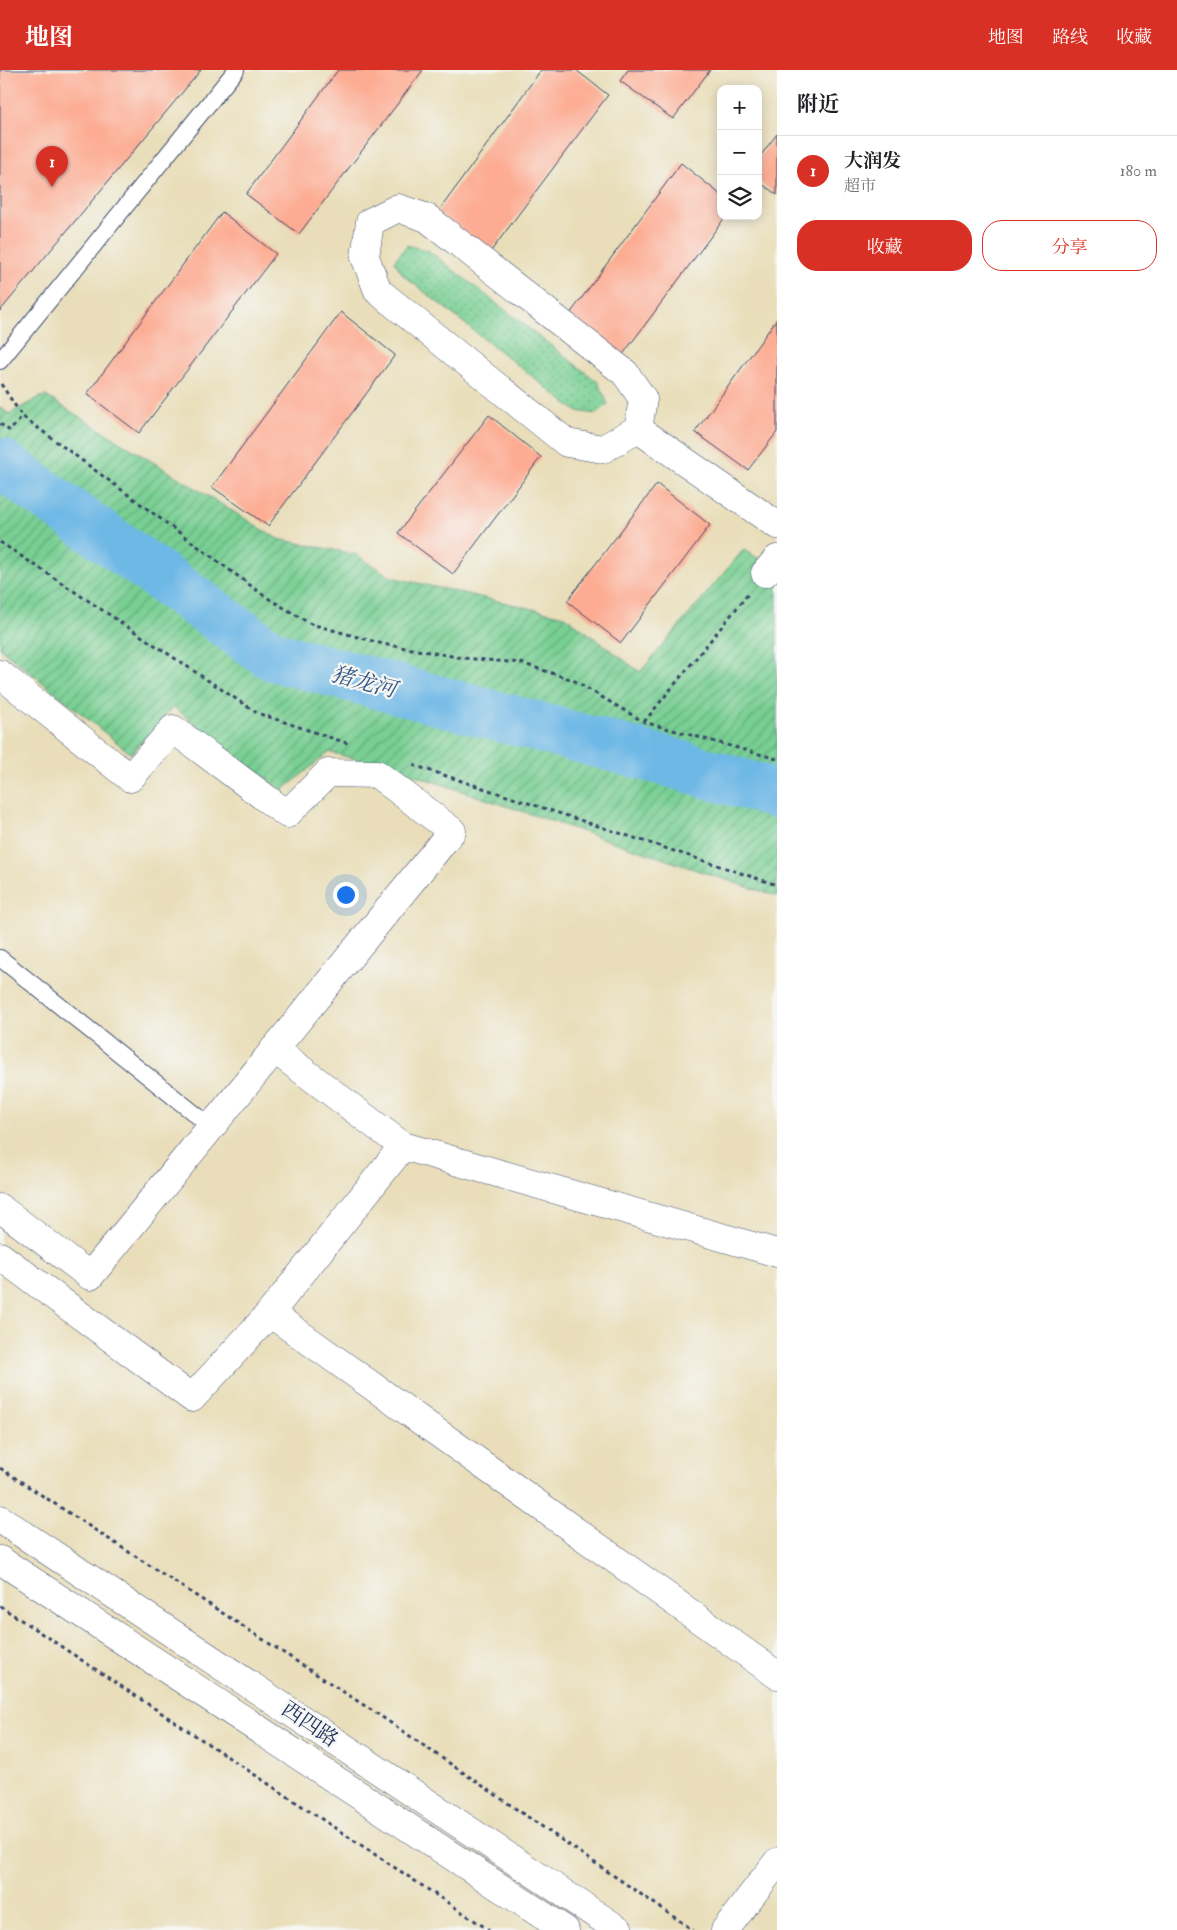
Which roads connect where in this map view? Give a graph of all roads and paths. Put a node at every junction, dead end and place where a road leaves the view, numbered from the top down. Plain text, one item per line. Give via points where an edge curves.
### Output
1 (236, 70) edge
2 (0, 361) edge
3 (0, 382) edge
4 (22, 416) junction
5 (0, 424) edge
6 (638, 429) junction
7 (777, 525) edge
8 (0, 542) edge
9 (771, 566) edge
10 (0, 674) edge
11 (644, 722) junction
12 (351, 744) dead end
13 (777, 759) edge
14 (408, 763) dead end
15 (777, 885) edge
16 (0, 958) edge
17 (274, 1049) junction
18 (210, 1126) junction
19 (403, 1146) junction
20 (0, 1208) edge
21 (777, 1253) edge
22 (0, 1256) edge
23 (270, 1313) junction
24 (0, 1468) edge
25 (0, 1519) edge
26 (0, 1560) edge
27 (0, 1606) edge
28 (777, 1675) edge
29 (777, 1862) edge
30 (489, 1930) edge
31 (565, 1930) edge
32 (617, 1930) edge
33 (693, 1930) edge
34 (725, 1930) edge

1 - 2 lane
3 - 4 path
4 - 5 path via 10,431
4 - 11 path via 266,597 311,624 383,644 463,658 521,663 573,680
6 - 6 street via 642,399 625,373 427,218 398,208 370,222 365,258 378,291 567,443 603,449
6 - 7 street
8 - 12 path via 257,712
9 - 11 path
10 - 17 street via 130,778 174,729 287,814 328,773 377,774 452,832
11 - 13 path
14 - 15 path
16 - 18 lane
17 - 18 street
17 - 19 street
18 - 20 street via 90,1276
19 - 21 street
19 - 23 street
22 - 23 street via 192,1398
23 - 28 street
24 - 33 path via 390,1723
25 - 32 street, 西四路
26 - 31 street, 西四路
27 - 30 path
29 - 34 street

